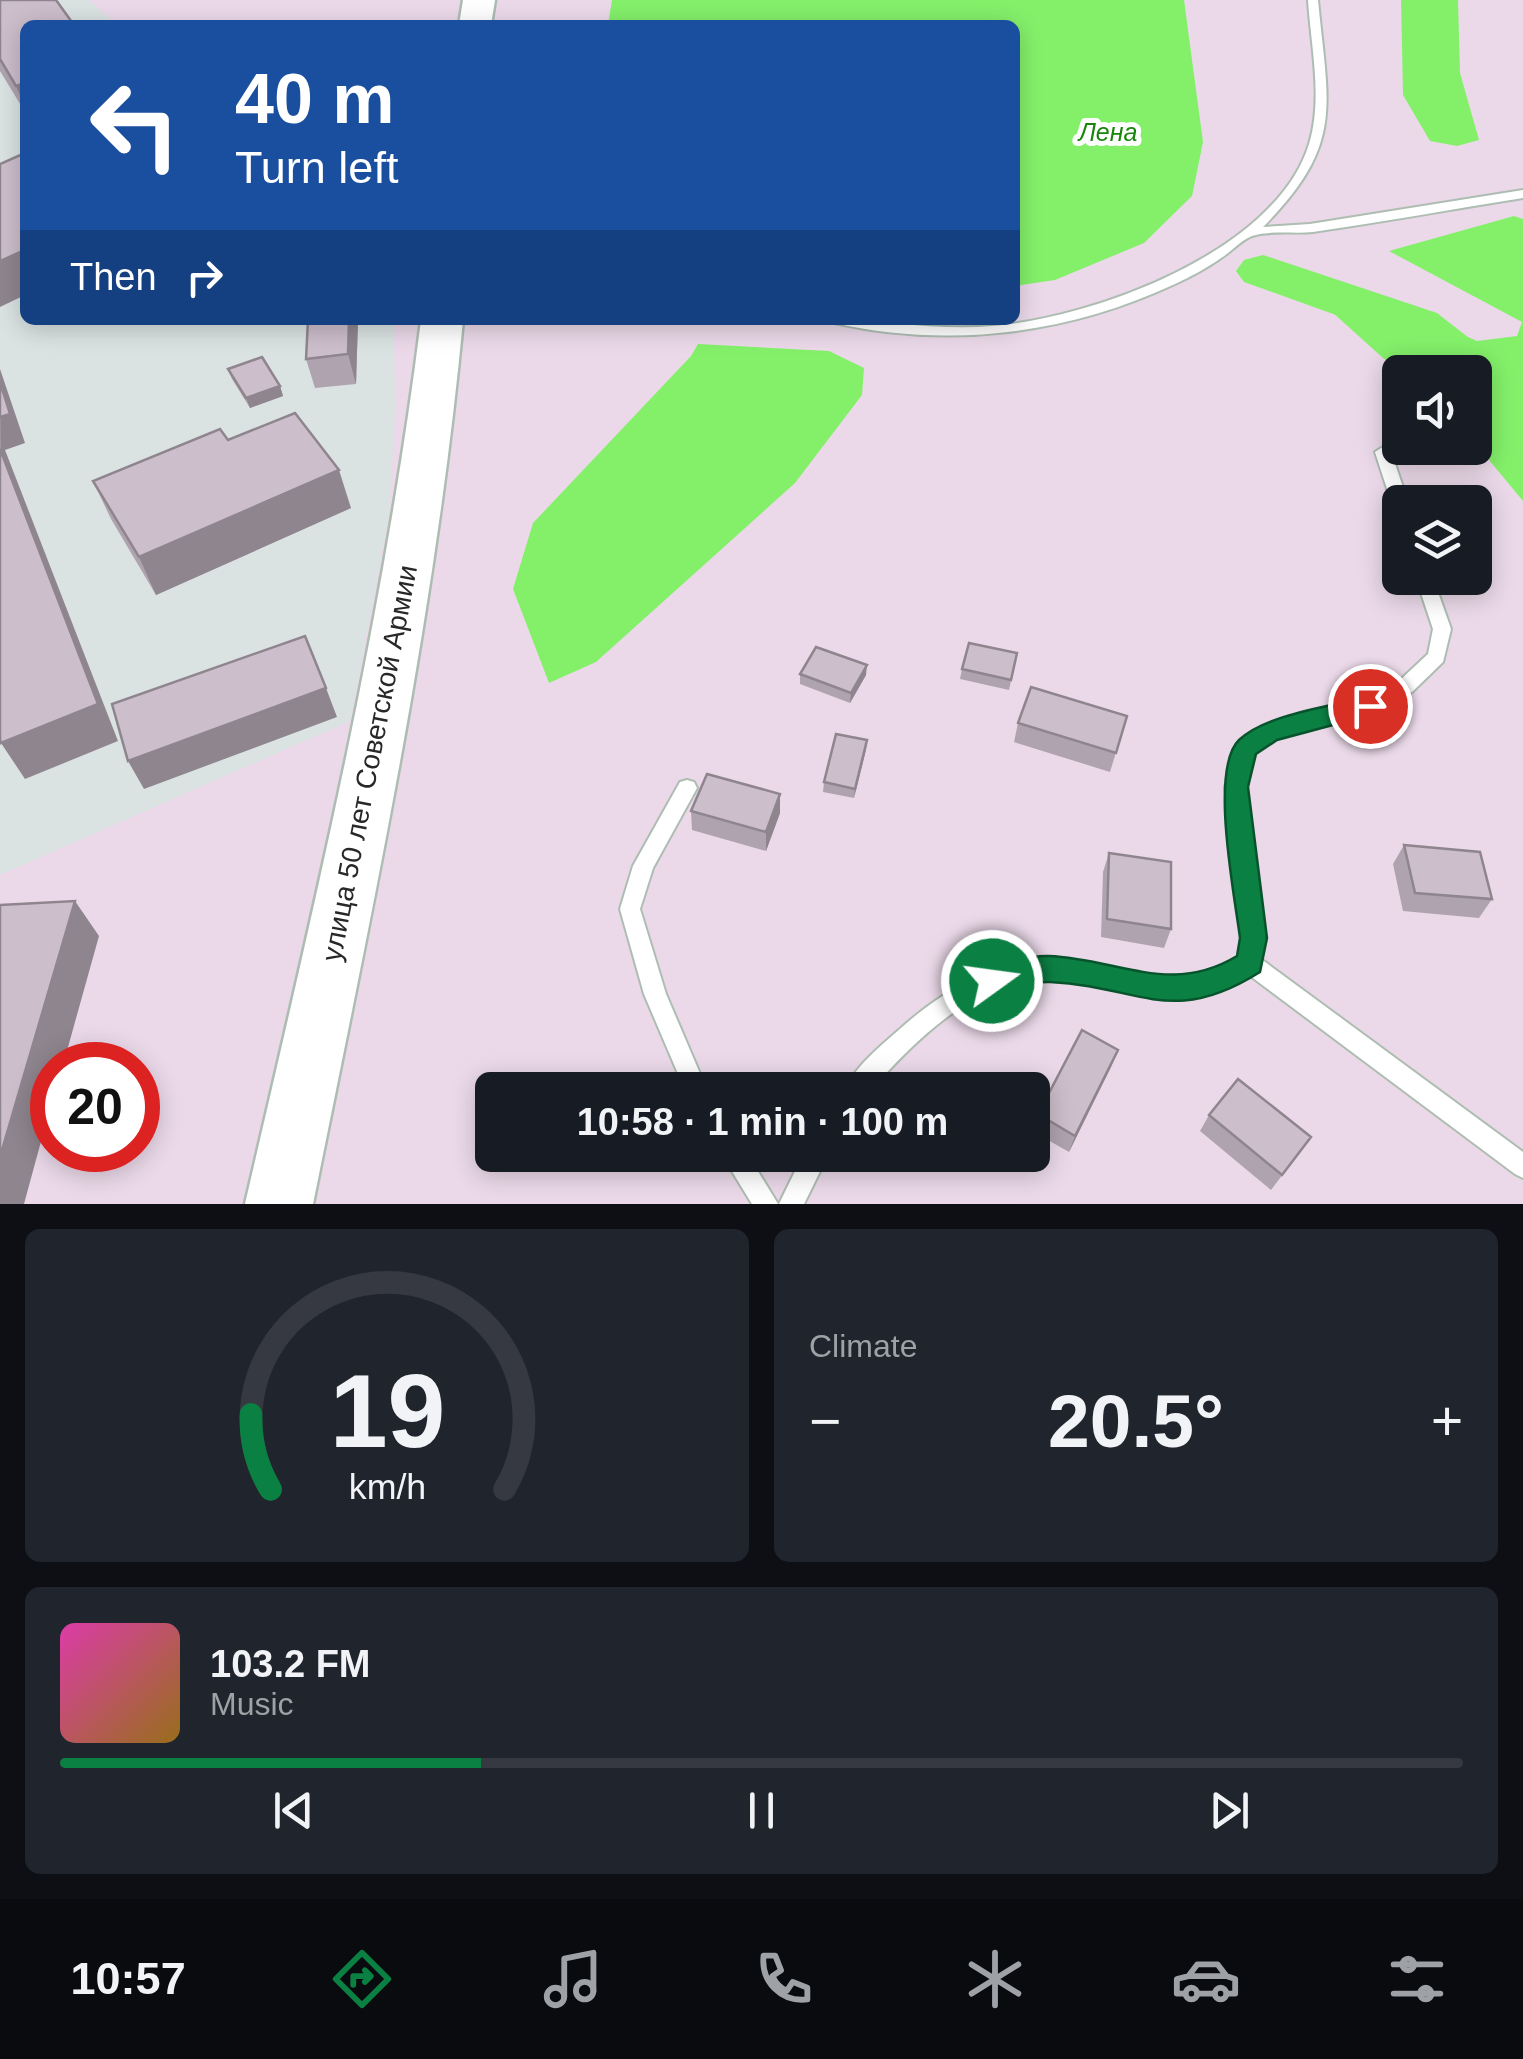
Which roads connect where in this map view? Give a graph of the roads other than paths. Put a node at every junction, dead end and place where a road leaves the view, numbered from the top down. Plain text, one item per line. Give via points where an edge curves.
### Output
1 (1314, 0) edge
2 (1523, 194) edge
3 (1252, 232) junction
4 (442, 325) edge
5 (869, 325) edge
6 (1431, 595) edge
7 (688, 788) dead end
8 (1250, 963) junction
9 (688, 1072) edge
10 (871, 1072) edge
11 (1523, 1166) edge
12 (745, 1172) edge
13 (807, 1172) edge
14 (279, 1204) edge
15 (766, 1204) edge
16 (791, 1204) edge

1 - 3 lane via 1320,120 1311,157 1290,194
2 - 3 lane
3 - 5 lane via 1154,289 1075,316 995,331 910,332
4 - 14 main road, улица 50 лет Советской Армии via 432,431 380,723
6 - 8 lane via 1442,630 1437,657 1405,688 1370,706 1270,732 1246,749 1235,787 1254,938
7 - 9 lane via 643,866 630,909 655,994
8 - 10 lane via 1194,988 1149,988 1046,968 992,981 934,1014
8 - 11 lane
12 - 15 lane
13 - 16 lane

